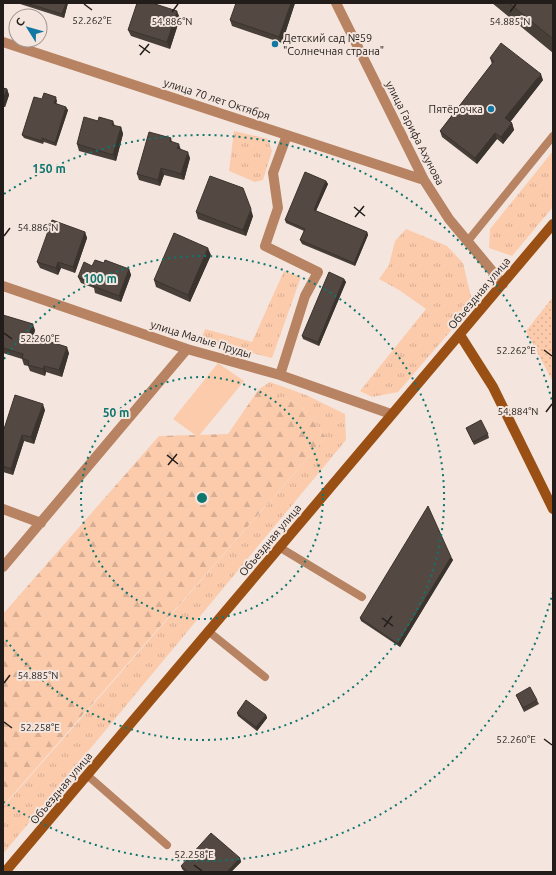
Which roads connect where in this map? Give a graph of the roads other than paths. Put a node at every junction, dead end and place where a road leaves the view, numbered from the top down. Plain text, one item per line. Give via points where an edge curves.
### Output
1 (336, 3) edge
2 (3, 42) edge
3 (287, 135) junction
4 (553, 136) edge
5 (424, 180) junction
6 (553, 224) edge
7 (467, 242) junction
8 (502, 284) junction
9 (3, 286) edge
10 (460, 335) junction
11 (187, 349) junction
12 (280, 375) junction
13 (391, 414) junction
14 (3, 509) edge
15 (553, 509) edge
16 (41, 523) junction
17 (279, 547) junction
18 (3, 567) edge
19 (362, 597) dead end
20 (208, 631) junction
21 (265, 677) dead end
22 (87, 775) junction
23 (167, 845) dead end
24 (5, 872) edge

1 - 5 street, улица Гарифа Ахунова
2 - 3 street, улица 70 лет Октября
3 - 5 street, улица 70 лет Октября
3 - 12 street via 273,173 278,208 265,246 318,272 305,296
4 - 7 lane
5 - 7 street, улица Гарифа Ахунова
6 - 8 main road, Объездная улица
7 - 8 street, улица Гарифа Ахунова
8 - 10 main road, Объездная улица
9 - 11 street, улица Малые Пруды
10 - 13 main road, Объездная улица
10 - 15 main road via 493,387
11 - 12 street, улица Малые Пруды
11 - 16 street
12 - 13 street, улица Малые Пруды
13 - 17 main road, Объездная улица
14 - 16 street
16 - 18 street
17 - 19 lane
17 - 20 main road, Объездная улица
20 - 21 lane
20 - 22 main road, Объездная улица
22 - 23 lane
22 - 24 main road, Объездная улица

